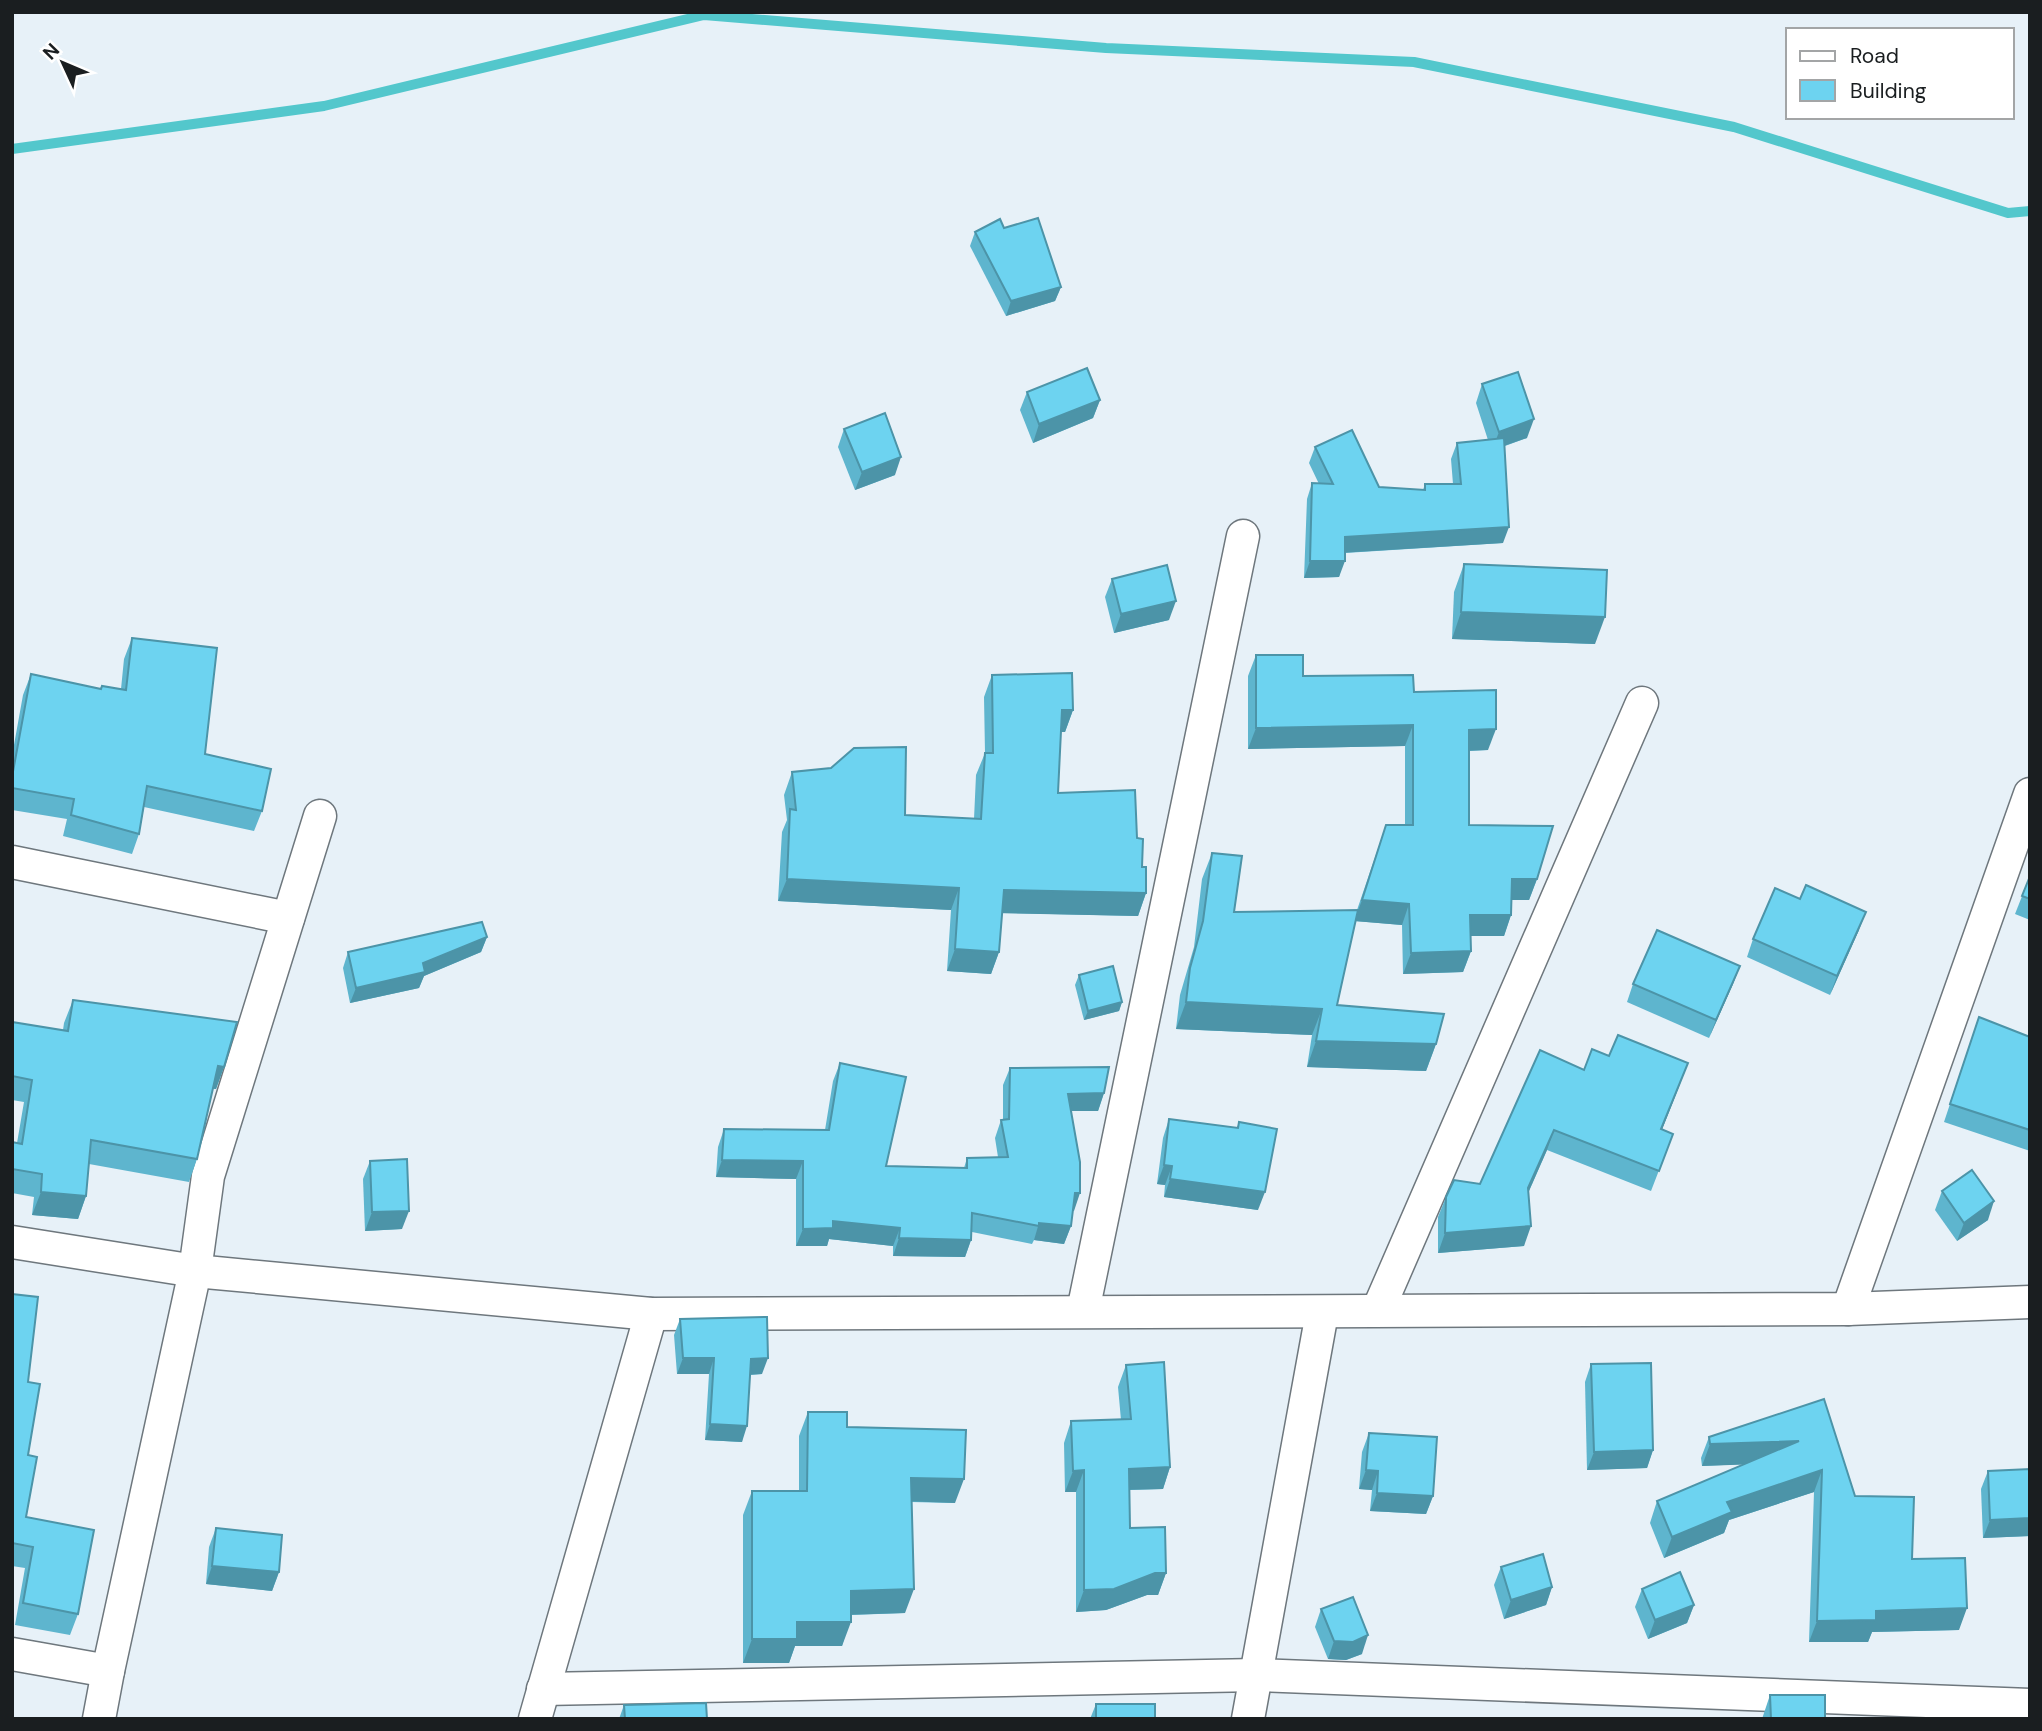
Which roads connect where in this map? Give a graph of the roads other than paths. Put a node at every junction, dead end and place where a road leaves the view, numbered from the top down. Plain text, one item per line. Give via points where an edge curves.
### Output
1 (1243, 536) dead end
2 (1642, 703) dead end
3 (2030, 794) edge
4 (320, 816) dead end
5 (12, 862) edge
6 (288, 918) junction
7 (12, 1242) edge
8 (195, 1271) junction
9 (2030, 1303) edge
10 (1378, 1310) junction
11 (1848, 1310) junction
12 (1083, 1311) junction
13 (1322, 1313) junction
14 (651, 1314) junction
15 (12, 1654) edge
16 (108, 1671) junction
17 (1257, 1675) junction
18 (539, 1704) edge
19 (2030, 1705) edge
20 (99, 1719) edge
21 (1248, 1719) edge

1 - 12 street
2 - 10 street
3 - 11 street
4 - 6 street
5 - 6 street
6 - 8 street via 208,1176
7 - 8 street
8 - 14 street
8 - 16 street
9 - 11 street
10 - 11 street
10 - 13 street
12 - 13 street
12 - 14 street
13 - 17 street
14 - 18 street
15 - 16 street
16 - 20 street
17 - 18 street
17 - 19 street
17 - 21 street

